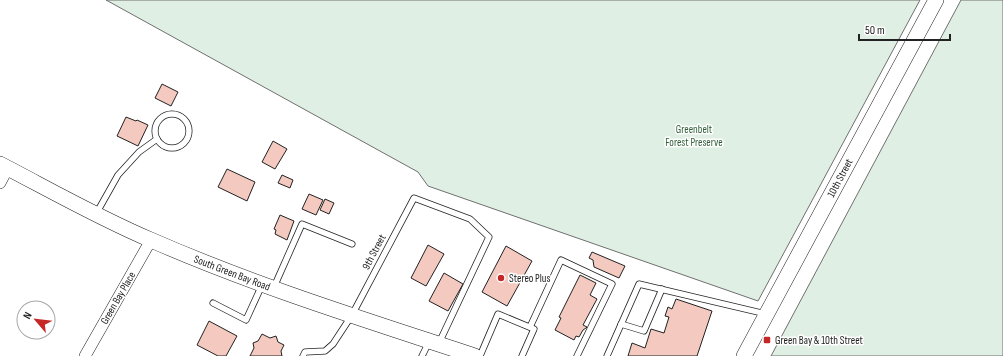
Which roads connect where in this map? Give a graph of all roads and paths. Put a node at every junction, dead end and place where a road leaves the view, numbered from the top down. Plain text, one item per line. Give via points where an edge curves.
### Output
1 (936, 0) edge
2 (157, 140) junction
3 (4, 166) edge
4 (0, 183) edge
5 (96, 215) junction
6 (151, 240) junction
7 (352, 244) dead end
8 (268, 287) junction
9 (662, 290) junction
10 (213, 303) dead end
11 (767, 314) junction
12 (352, 315) junction
13 (621, 324) junction
14 (530, 327) junction
15 (434, 342) junction
16 (85, 356) edge
17 (302, 356) edge
18 (422, 356) edge
19 (475, 356) edge
20 (480, 356) edge
21 (522, 356) edge
22 (576, 356) edge
23 (607, 356) edge
24 (744, 356) edge

1 - 11 main road, 10th Street
2 - 2 lane via 155,129 164,116 174,114 187,123 189,135 183,145 171,149
2 - 5 lane via 139,152 118,175
3 - 4 street
3 - 5 main road, South Green Bay Road
5 - 6 main road, South Green Bay Road
6 - 8 main road, South Green Bay Road
6 - 16 street, Green Bay Place
7 - 8 lane via 302,224
8 - 10 lane via 246,320
8 - 12 main road, South Green Bay Road
9 - 11 lane
9 - 13 lane via 639,284
9 - 13 lane via 644,331
11 - 24 main road, 10th Street
12 - 15 main road, South Green Bay Road
12 - 15 lane, 9th Street via 414,198 470,219 489,237
12 - 17 lane, 9th Street via 333,344 325,351 304,352
13 - 23 lane
14 - 20 lane via 498,314
14 - 21 lane via 534,329
14 - 22 lane via 562,260 612,284
15 - 18 lane
15 - 19 main road, South Green Bay Road

